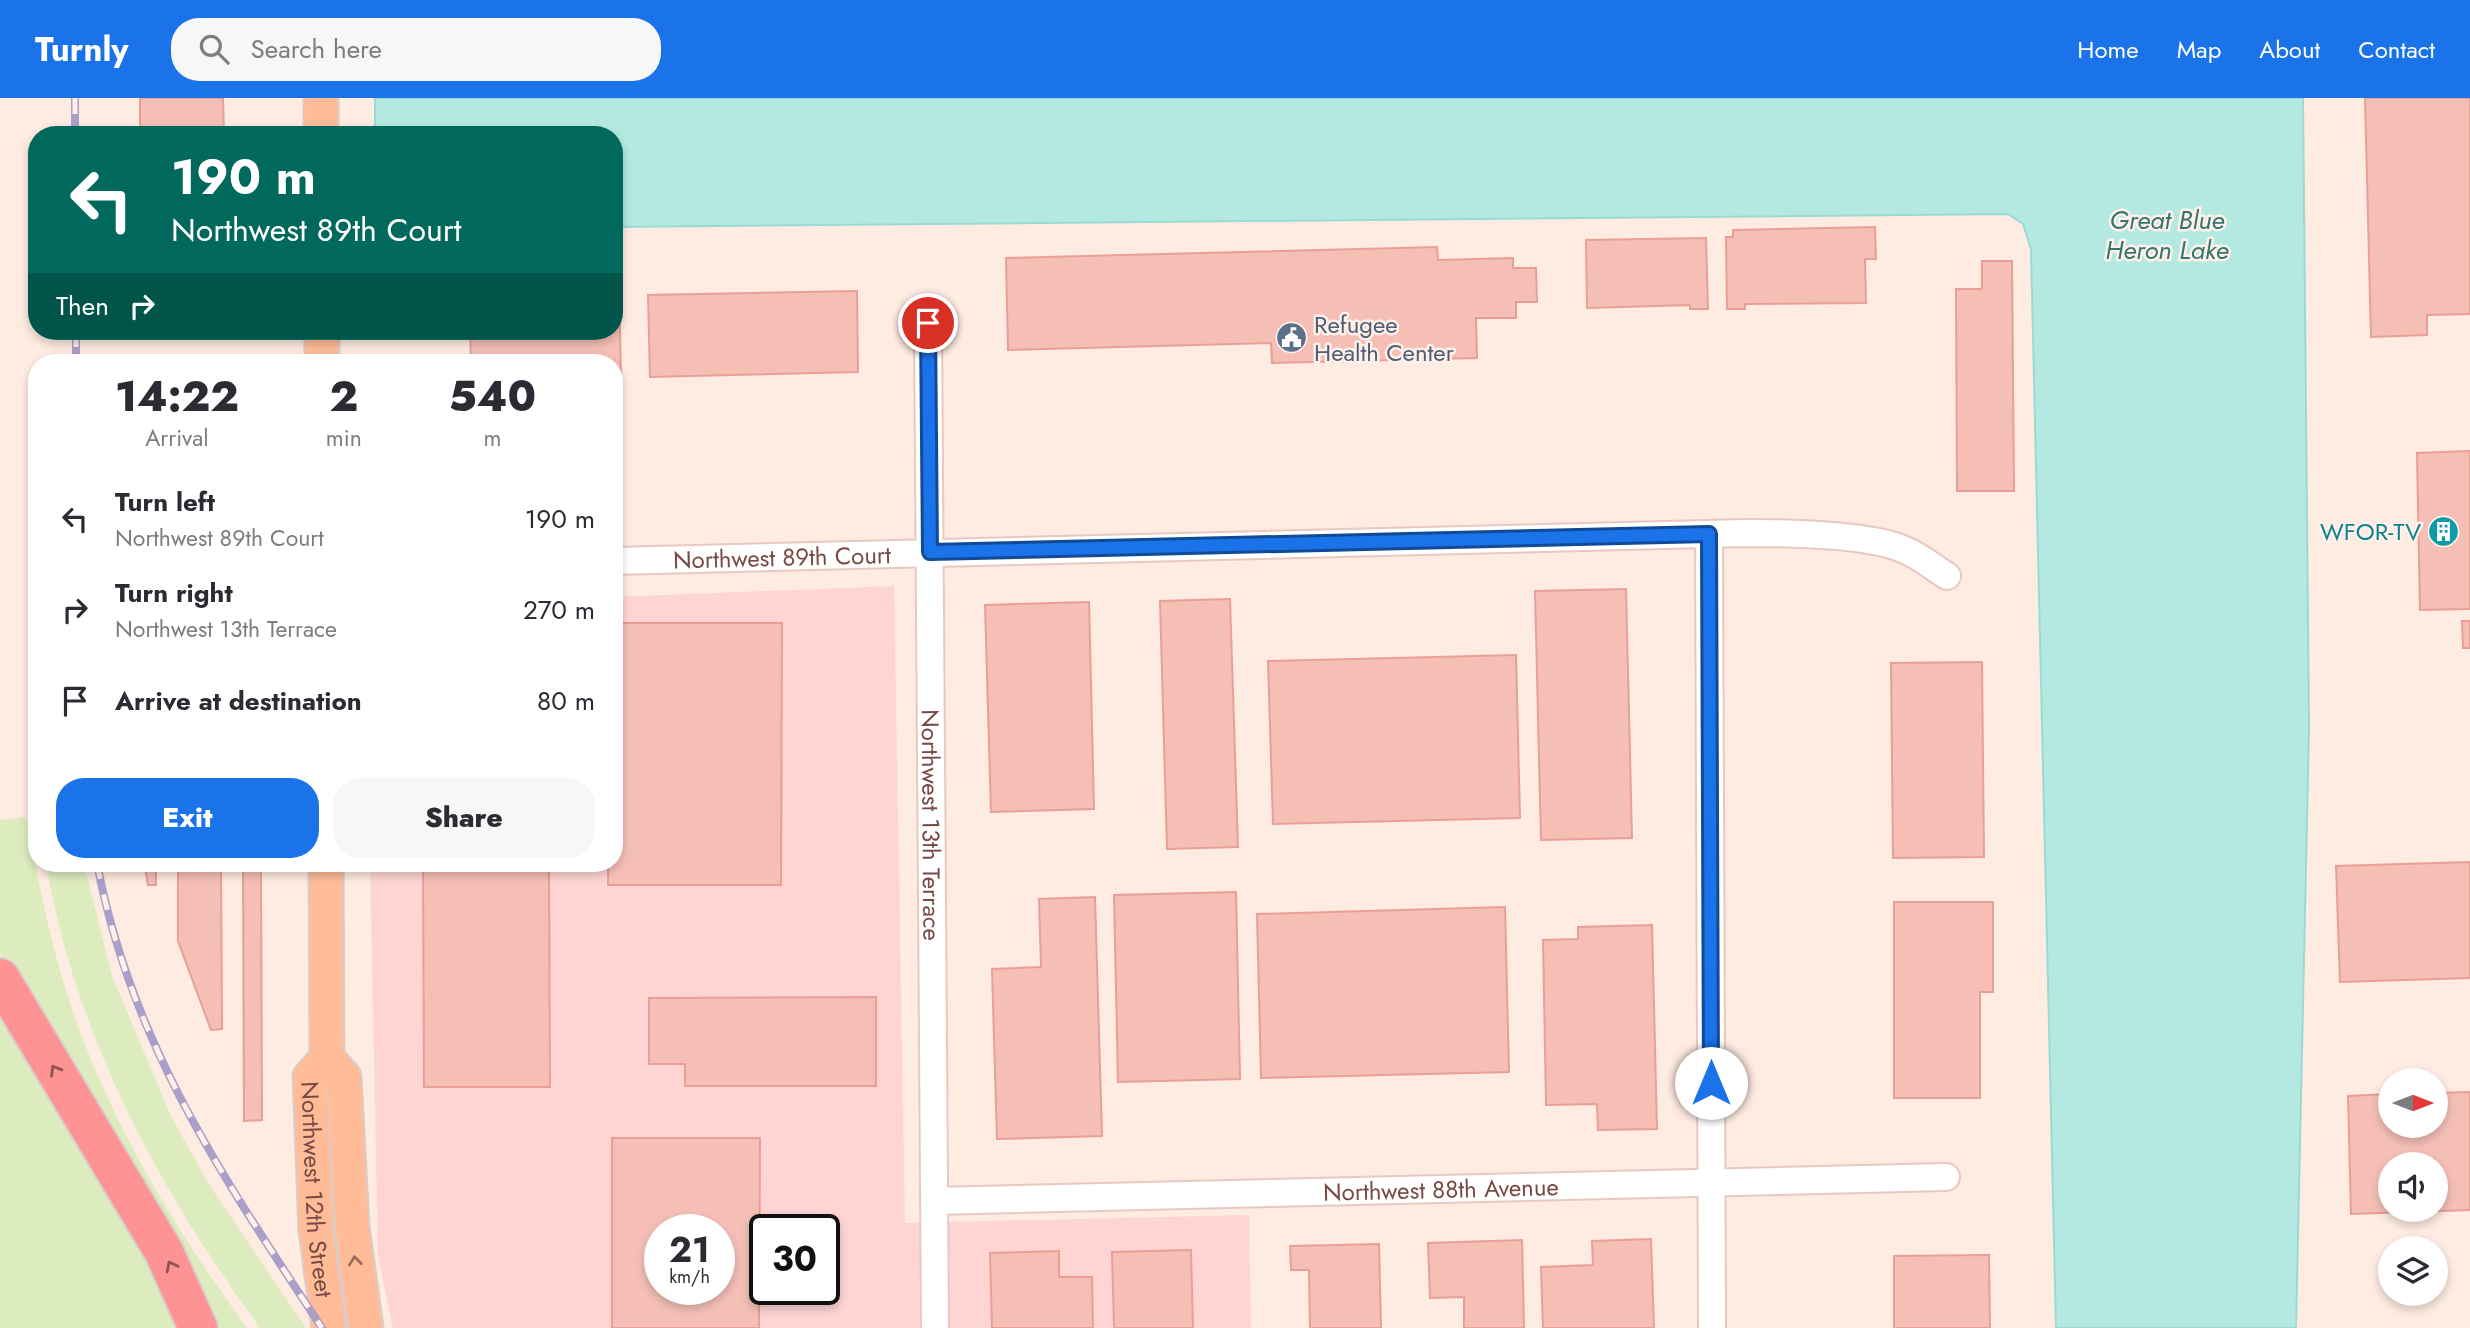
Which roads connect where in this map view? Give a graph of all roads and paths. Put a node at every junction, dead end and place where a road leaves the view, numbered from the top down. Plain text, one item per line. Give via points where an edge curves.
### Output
1 (321, 98) edge
2 (321, 126) edge
3 (928, 323) dead end
4 (1709, 534) junction
5 (930, 552) junction
6 (623, 561) edge
7 (1947, 576) dead end
8 (326, 872) edge
9 (0, 978) edge
10 (327, 1058) junction
11 (1946, 1177) dead end
12 (1712, 1182) junction
13 (935, 1200) junction
14 (198, 1328) edge
15 (329, 1328) edge
16 (366, 1328) edge
17 (935, 1328) edge
18 (1712, 1328) edge

1 - 2 main road
3 - 5 street, Northwest 13th Terrace
4 - 5 street, Northwest 89th Court
4 - 7 street, Northwest 89th Court via 1787,534 1889,545 1906,550
4 - 12 street
5 - 6 street, Northwest 89th Court
5 - 13 street, Northwest 13th Terrace
8 - 10 main road, Northwest 12th Street
14 -> 9 highway via 164,1252
10 - 15 main road, Northwest 12th Street via 310,1077 316,1229
16 -> 10 main road, Northwest 12th Street via 352,1227 344,1077
11 - 12 street, Northwest 88th Avenue
12 - 13 street, Northwest 88th Avenue
12 - 18 street
13 - 17 street, Northwest 13th Terrace

